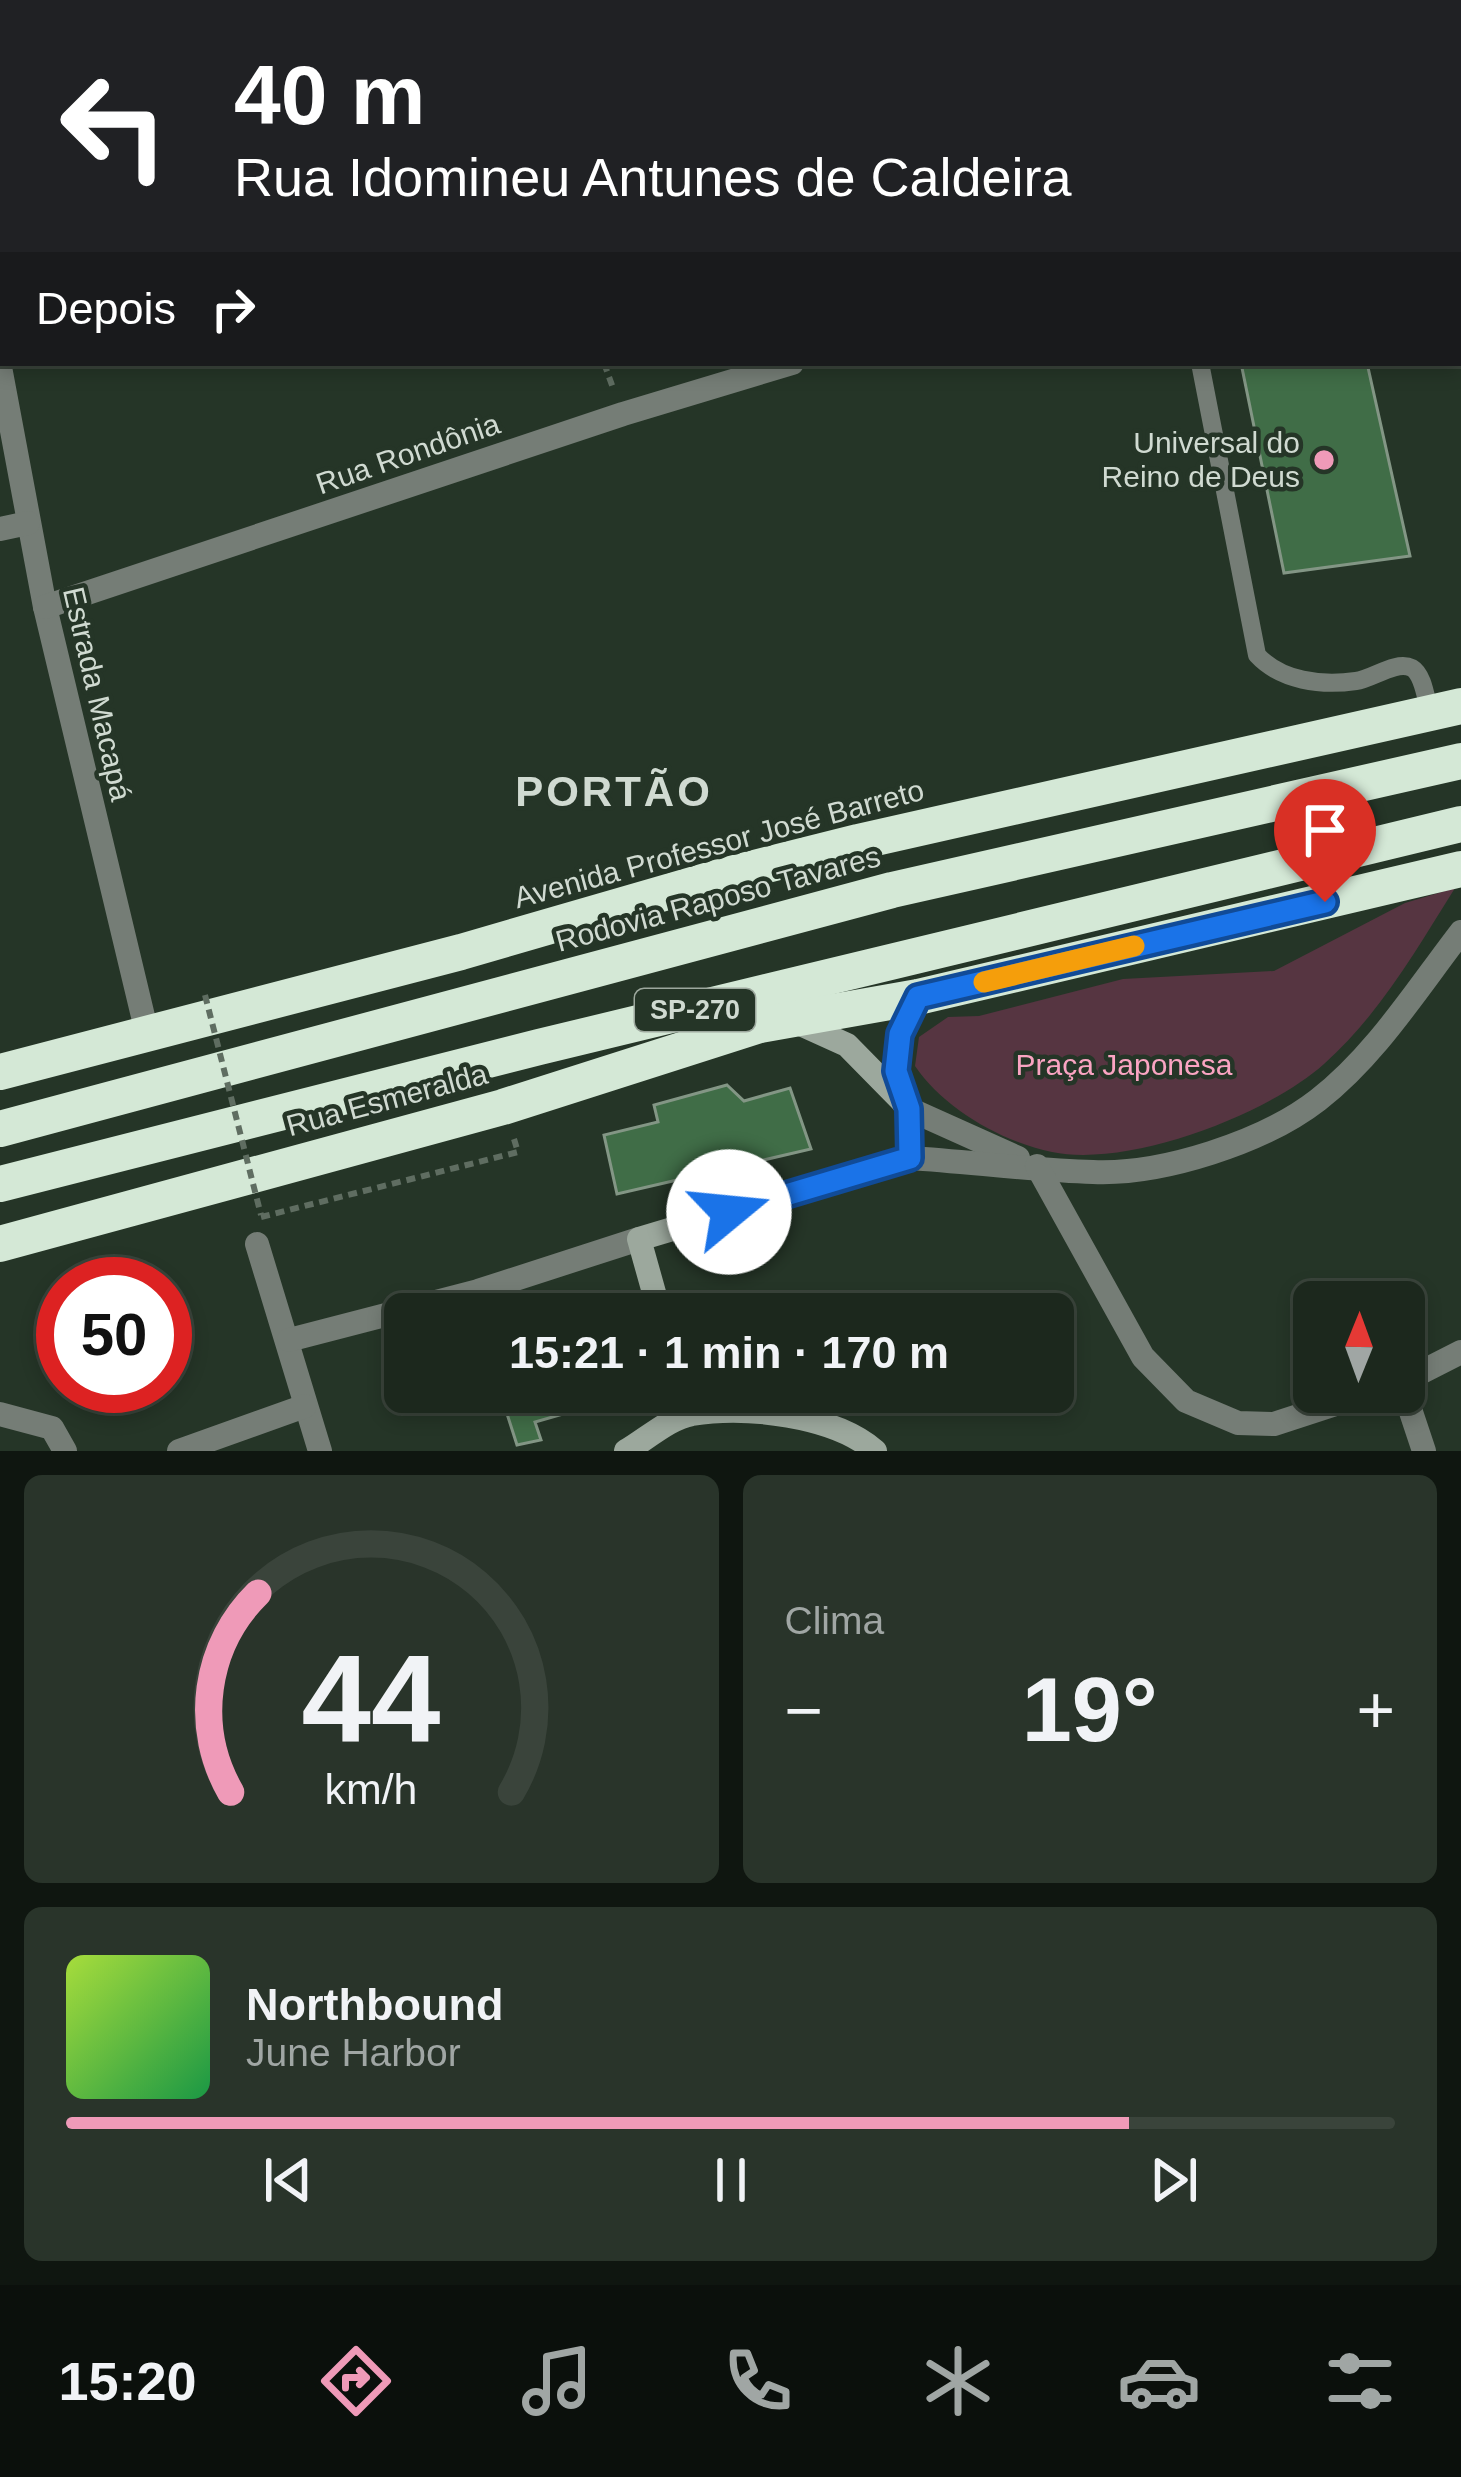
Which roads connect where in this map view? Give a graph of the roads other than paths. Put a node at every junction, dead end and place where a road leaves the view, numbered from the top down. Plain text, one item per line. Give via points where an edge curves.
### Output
1 (782, 366) edge
2 (1201, 366) edge
3 (0, 367) edge
4 (28, 523) junction
5 (0, 529) edge
6 (45, 607) junction
7 (1445, 709) edge
8 (1461, 761) edge
9 (1461, 824) edge
10 (1461, 869) edge
11 (1461, 932) edge
12 (918, 997) junction
13 (790, 1019) junction
14 (147, 1034) junction
15 (0, 1072) edge
16 (909, 1109) junction
17 (0, 1129) edge
18 (910, 1158) junction
19 (1037, 1166) junction
20 (0, 1184) edge
21 (639, 1239) junction
22 (0, 1244) edge
23 (257, 1244) dead end
24 (654, 1293) edge
25 (289, 1340) junction
26 (1461, 1352) edge
27 (1425, 1370) edge
28 (305, 1406) junction
29 (674, 1413) edge
30 (766, 1413) edge
31 (1308, 1413) edge
32 (1412, 1413) edge
33 (0, 1414) edge
34 (65, 1451) edge
35 (178, 1451) edge
36 (320, 1451) edge
37 (626, 1451) edge
38 (875, 1451) edge
39 (1424, 1451) edge

1 - 6 street, Rua Rondônia
2 - 7 lane via 1257,655 1295,679 1357,682 1411,668
3 - 4 street, Estrada Macapá
4 - 5 street
4 - 6 street, Estrada Macapá
6 - 14 street, Estrada Macapá
7 - 14 highway, Avenida Professor José Barreto via 858,842
8 - 17 highway, Rodovia Raposo Tavares / SP-270 via 892,890
9 - 20 highway, SP-270
10 - 12 highway
11 - 19 street via 1367,1052 1319,1100 1262,1136 1140,1168
12 - 13 highway
12 - 16 main road via 900,1034 896,1071
13 - 16 main road via 847,1045
13 - 22 highway, Rua Esmeralda via 503,1107
14 - 15 highway, Avenida Professor José Barreto
16 - 18 main road
16 - 19 street
18 - 19 street
18 - 21 main road
19 - 31 street via 1144,1358 1186,1401 1238,1423 1274,1424
21 - 24 main road
21 - 25 street
23 - 25 street
25 - 28 street
26 - 27 street
28 - 35 street
28 - 36 street
29 - 37 main road
30 - 38 main road via 829,1425
32 - 39 street
33 - 34 street via 52,1428

